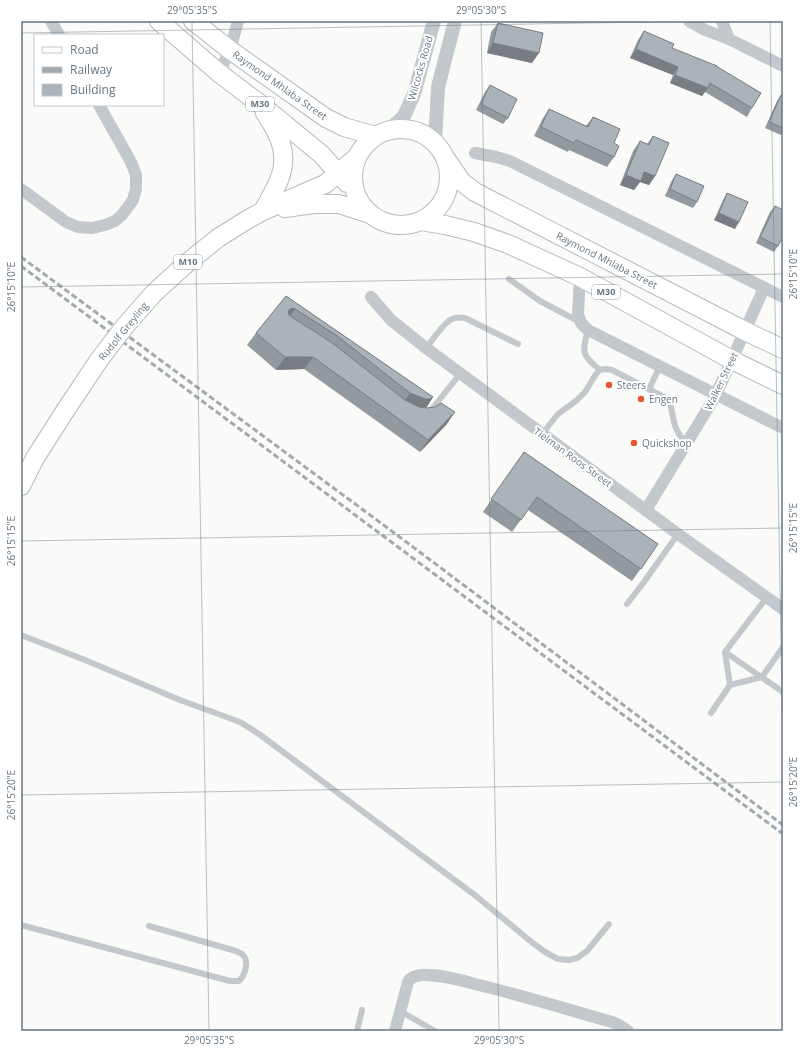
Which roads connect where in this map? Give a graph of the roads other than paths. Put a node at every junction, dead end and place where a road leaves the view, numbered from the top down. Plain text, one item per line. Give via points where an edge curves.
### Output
1 (51, 21) edge
2 (159, 21) edge
3 (193, 21) edge
4 (238, 21) edge
5 (434, 21) edge
6 (455, 21) edge
7 (689, 21) edge
8 (722, 21) edge
9 (58, 34) edge
10 (729, 39) junction
11 (230, 50) junction
12 (783, 66) edge
13 (219, 73) junction
14 (260, 104) junction
15 (100, 106) edge
16 (382, 133) junction
17 (440, 149) junction
18 (476, 153) dead end
19 (356, 158) junction
20 (338, 173) junction
21 (21, 189) edge
22 (355, 192) junction
23 (263, 211) junction
24 (370, 214) junction
25 (421, 221) junction
26 (580, 277) junction
27 (509, 279) dead end
28 (764, 288) junction
29 (371, 297) dead end
30 (783, 297) edge
31 (584, 326) junction
32 (745, 331) junction
33 (518, 344) dead end
34 (426, 348) junction
35 (783, 349) edge
36 (732, 360) junction
37 (660, 366) junction
38 (600, 370) junction
39 (460, 374) junction
40 (783, 385) edge
41 (649, 389) junction
42 (716, 395) junction
43 (421, 415) edge
44 (783, 428) edge
45 (542, 434) junction
46 (687, 444) junction
47 (21, 486) edge
48 (646, 510) junction
49 (678, 534) junction
50 (767, 597) junction
51 (627, 604) dead end
52 (783, 609) edge
53 (21, 635) edge
54 (783, 647) edge
55 (725, 652) junction
56 (762, 677) junction
57 (730, 685) junction
58 (783, 692) edge
59 (711, 713) dead end
60 (609, 924) dead end
61 (21, 925) edge
62 (149, 926) dead end
63 (362, 1010) dead end
64 (400, 1011) junction
65 (357, 1031) edge
66 (395, 1031) edge
67 (435, 1031) edge
68 (628, 1031) edge

1 - 9 street
2 - 13 main road, M30
3 - 11 main road, Raymond Mhlaba Street / M30
4 - 11 street
5 - 16 street, Wilcocks Road via 414,94 404,116
6 - 17 street via 438,87
7 - 10 street
8 - 10 street
10 - 12 street
11 - 13 street
11 - 16 main road, Raymond Mhlaba Street / M30 via 326,118 344,127
13 - 14 main road, M30
14 - 20 main road, M30 via 321,154
14 - 23 main road via 281,142 284,156 281,176
15 - 21 street via 136,175 136,189 122,215 105,225 92,228 78,227 66,222
16 - 17 main road, Raymond Mhlaba Street / M30 via 405,129 421,133
16 - 19 main road, M30 via 364,146
17 - 25 main road, M30 via 449,171 446,194 434,213
17 - 32 main road, Raymond Mhlaba Street / M30 via 462,182 475,192
18 - 28 street via 510,161
19 - 20 main road, Rudolf Greyling / M10
19 - 22 main road, M30 via 353,172
20 - 22 main road, M30
20 - 23 main road, Rudolf Greyling / M10 via 326,184
22 - 24 main road, M30
23 - 24 main road, Rudolf Greyling / M10 via 314,204 339,204
23 - 47 main road, Rudolf Greyling / M10, bridge via 218,238 187,263 154,293 124,326 65,410
24 - 25 main road, M30 via 394,225 408,225
25 - 26 main road, M30 via 474,232 508,244
26 - 31 street via 578,314
26 - 36 main road, M30
27 - 31 lane via 540,301
28 - 30 street
28 - 32 street, Walker Street
29 - 34 street, Tielman Roos Street via 391,320
31 - 37 street
31 - 38 lane via 584,353 587,360
32 - 35 main road, Raymond Mhlaba Street / M30
32 - 36 street, Walker Street
33 - 34 lane via 459,317 445,324
34 - 39 street, Tielman Roos Street
36 - 40 main road, M30
36 - 42 street, Walker Street
37 - 41 lane
37 - 42 street
38 - 41 lane via 612,370
38 - 45 lane via 585,392 558,414
39 - 43 lane via 432,409
39 - 45 street, Tielman Roos Street
41 - 46 lane via 670,403 675,426
42 - 44 street
42 - 46 street, Walker Street
45 - 48 street, Tielman Roos Street
46 - 48 street, Walker Street
48 - 49 street, Tielman Roos Street
49 - 50 street, Tielman Roos Street
49 - 51 lane
50 - 52 street, Tielman Roos Street
50 - 55 lane
53 - 60 lane via 240,722 476,896 534,944 558,959 577,958 587,951
54 - 56 lane
55 - 56 lane
55 - 57 lane
56 - 57 lane
56 - 58 lane
57 - 59 lane
61 - 62 lane via 230,981 239,981 243,977 246,964 242,954
63 - 65 lane
64 - 66 street
64 - 67 lane
64 - 68 street via 411,978 428,975 499,990 612,1022

